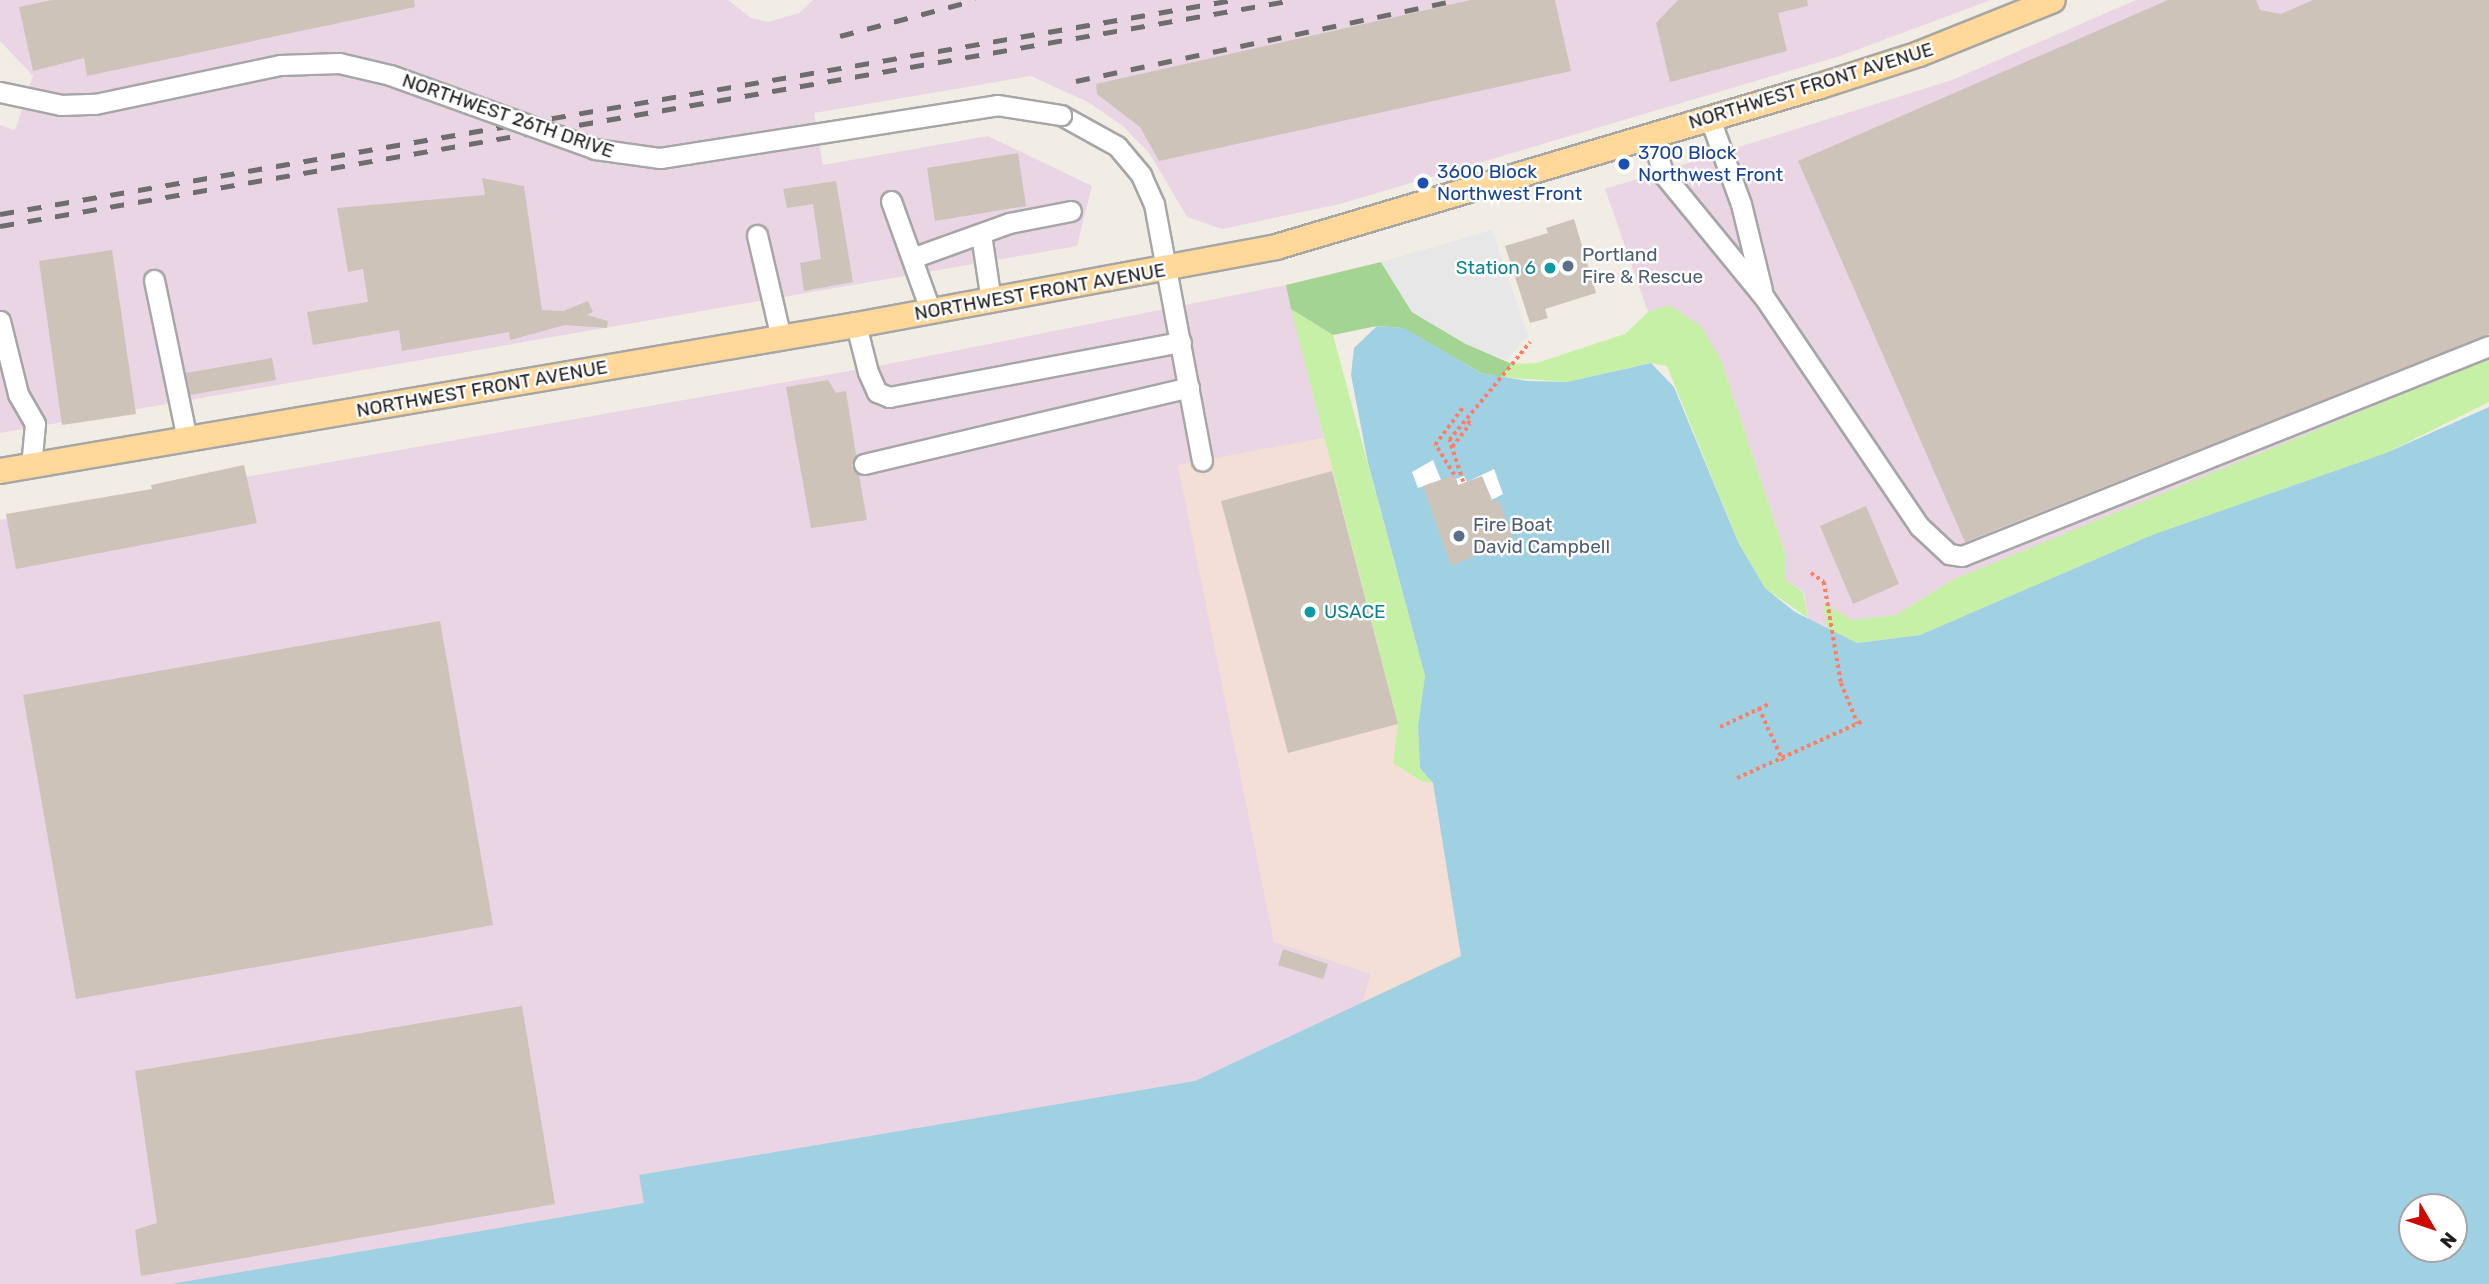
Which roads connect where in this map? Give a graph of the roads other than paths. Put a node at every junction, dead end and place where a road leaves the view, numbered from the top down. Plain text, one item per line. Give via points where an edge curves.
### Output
1 (2053, 0) edge
2 (0, 92) edge
3 (1710, 119) junction
4 (1651, 136) junction
5 (891, 201) dead end
6 (1071, 211) dead end
7 (981, 234) junction
8 (757, 235) dead end
9 (912, 258) junction
10 (1166, 270) junction
11 (154, 280) dead end
12 (1764, 298) junction
13 (991, 301) junction
14 (931, 312) junction
15 (0, 321) edge
16 (856, 325) junction
17 (781, 338) junction
18 (1181, 342) junction
19 (2489, 346) edge
20 (1189, 387) junction
21 (187, 439) junction
22 (1202, 461) dead end
23 (864, 464) dead end
24 (32, 466) junction
25 (0, 471) edge

1 - 3 main road, NORTHWEST FRONT AVENUE via 1920,54
2 - 10 street, NORTHWEST 26TH DRIVE, bridge via 61,105 95,104 280,65 339,63 390,75 595,149 660,158 997,105 1061,115 1117,146 1141,175 1154,204
3 - 4 main road, NORTHWEST FRONT AVENUE
3 - 12 street via 1741,204
4 - 10 main road, NORTHWEST FRONT AVENUE via 1392,215
4 - 12 street via 1664,175
5 - 9 street
6 - 7 street via 1009,223
7 - 9 street
7 - 13 street
8 - 17 street
9 - 14 street
10 - 13 main road, NORTHWEST FRONT AVENUE
10 - 18 street
11 - 21 street
12 - 19 street via 1919,526 1936,545 1962,556
13 - 14 main road, NORTHWEST FRONT AVENUE
14 - 16 main road, NORTHWEST FRONT AVENUE
15 - 24 street via 18,394 35,424
16 - 17 main road, NORTHWEST FRONT AVENUE
16 - 18 street via 877,392 889,397
17 - 21 main road, NORTHWEST FRONT AVENUE
18 - 20 street
20 - 22 street
20 - 23 street
21 - 24 main road, NORTHWEST FRONT AVENUE
24 - 25 main road, NORTHWEST FRONT AVENUE

